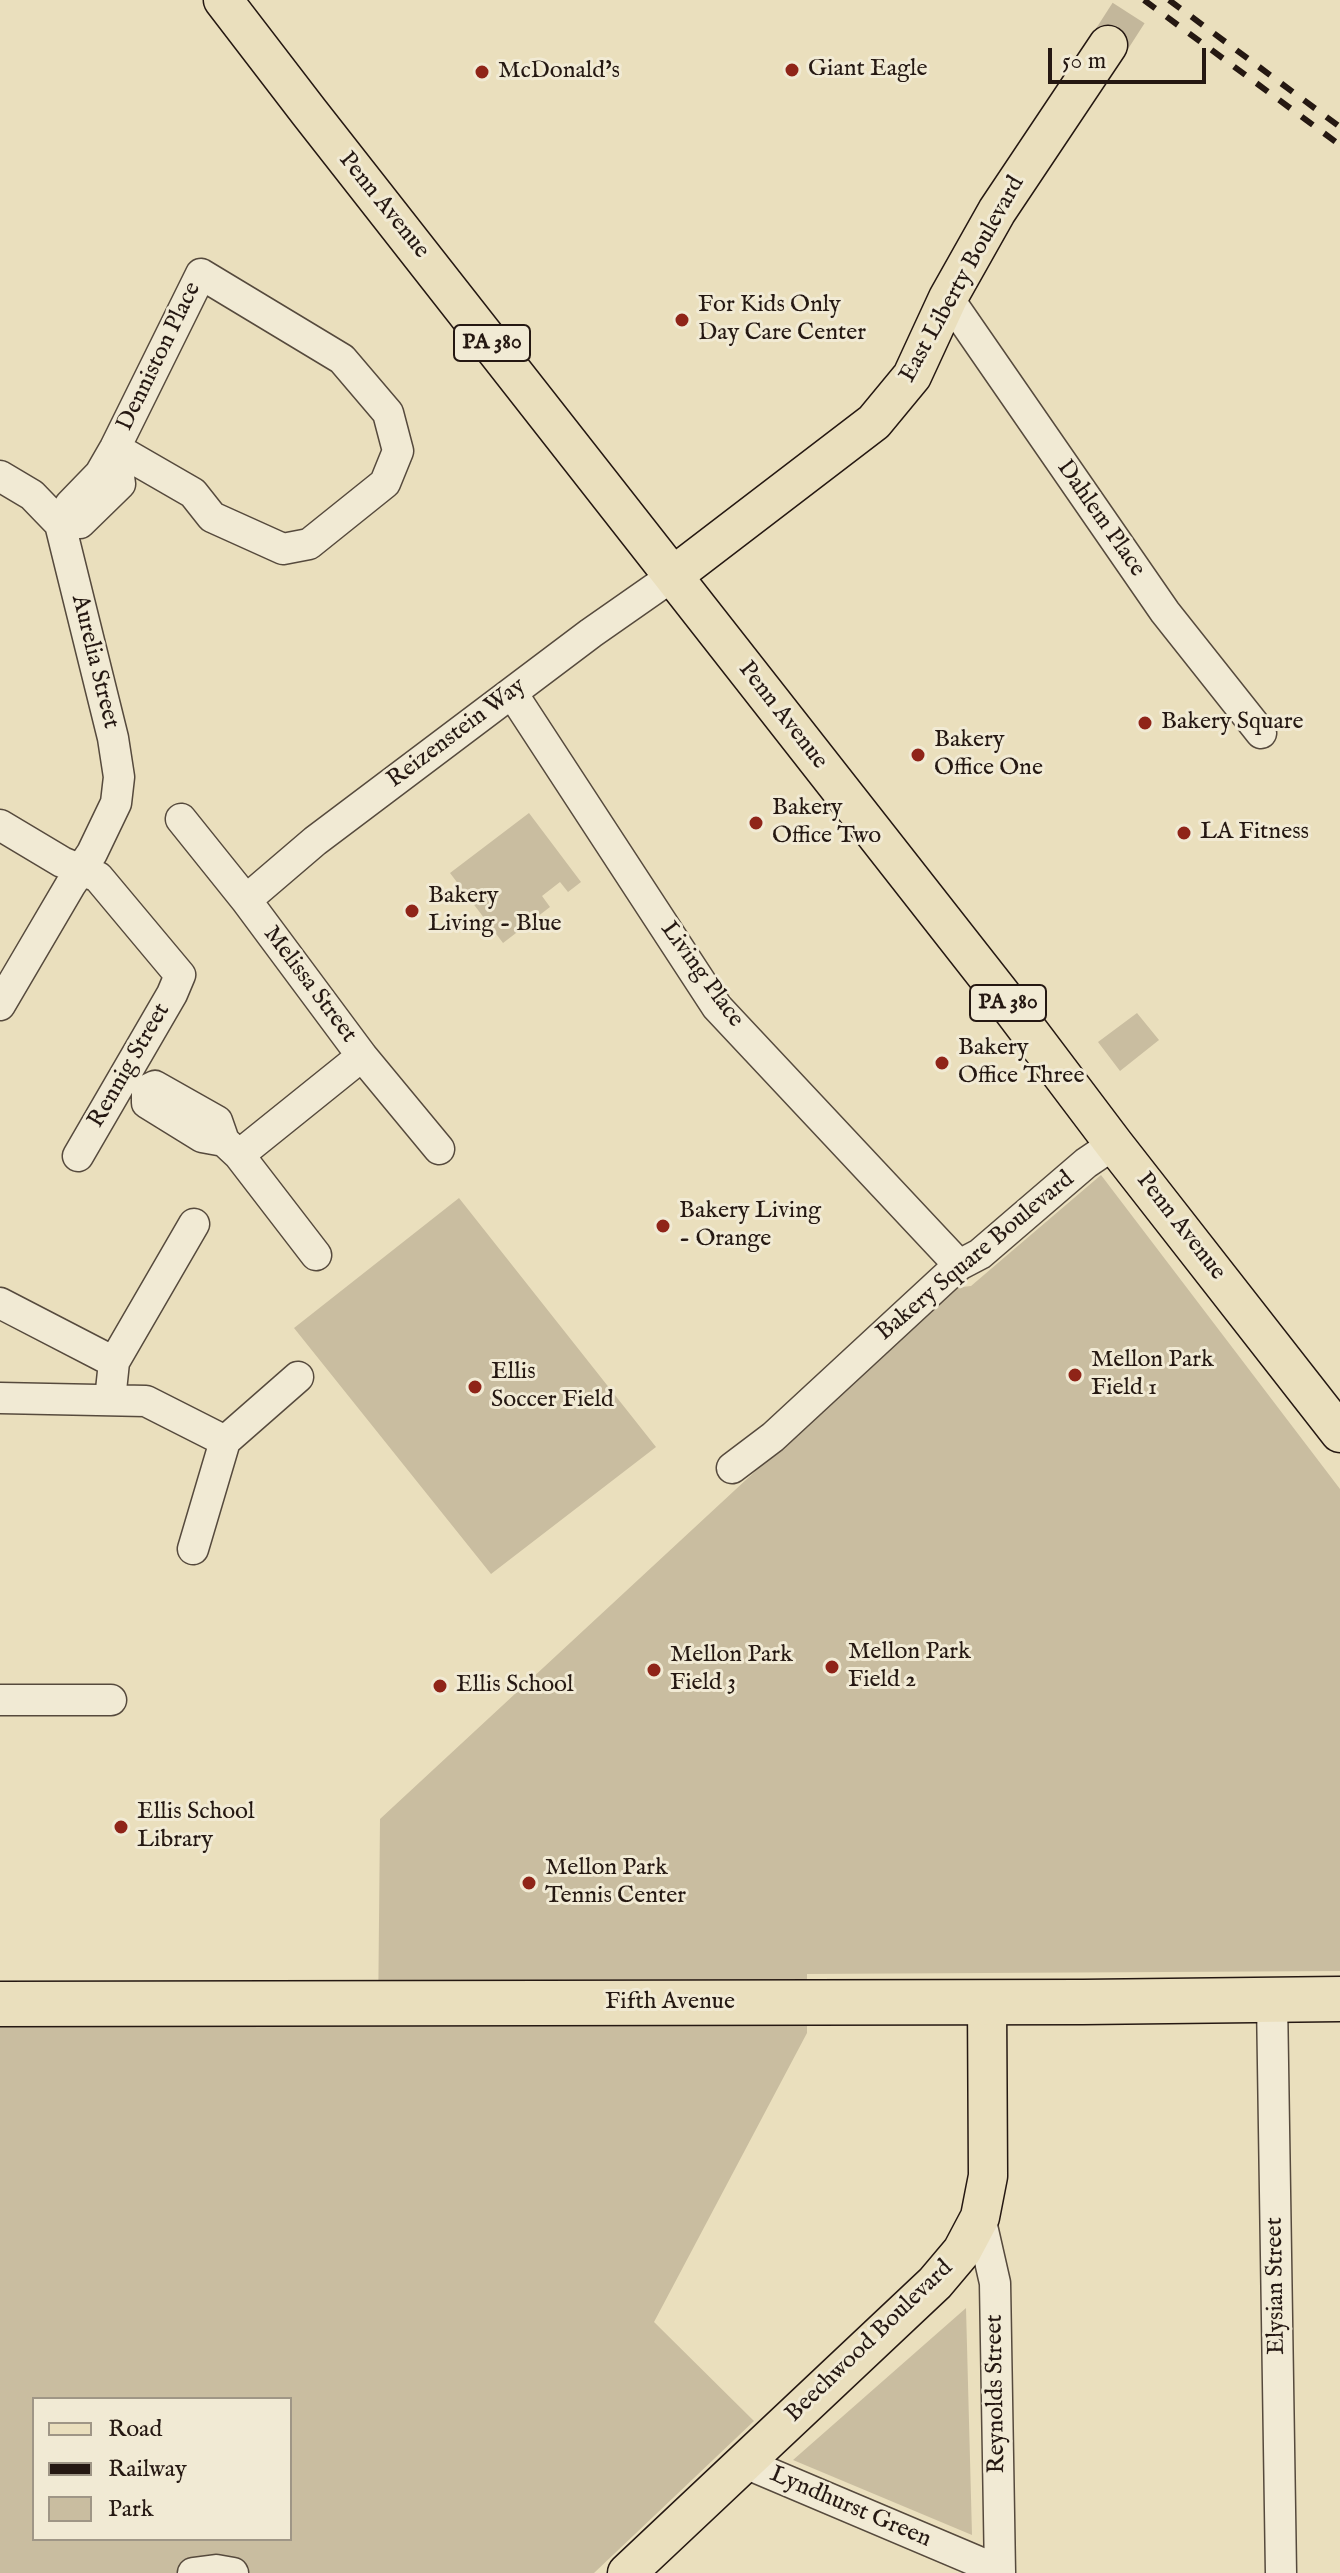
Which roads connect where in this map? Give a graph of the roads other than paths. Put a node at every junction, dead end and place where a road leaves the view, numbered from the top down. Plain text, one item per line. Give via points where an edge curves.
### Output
1 (223, 0) edge
2 (1108, 45) tunnel mouth
3 (948, 298) junction
4 (115, 448) junction
5 (0, 476) edge
6 (60, 524) junction
7 (674, 575) junction
8 (512, 693) junction
9 (1261, 733) dead end
10 (181, 819) dead end
11 (0, 825) edge
12 (81, 870) junction
13 (246, 900) junction
14 (0, 1005) edge
15 (362, 1056) junction
16 (1114, 1144) junction
17 (439, 1149) dead end
18 (78, 1156) dead end
19 (194, 1224) dead end
20 (316, 1255) dead end
21 (959, 1265) junction
22 (0, 1303) edge
23 (114, 1362) junction
24 (298, 1377) dead end
25 (0, 1398) edge
26 (110, 1400) junction
27 (1340, 1433) edge
28 (225, 1441) junction
29 (732, 1468) dead end
30 (193, 1549) dead end
31 (0, 1700) edge
32 (111, 1700) dead end
33 (1340, 1999) edge
34 (1272, 2000) junction
35 (987, 2002) junction
36 (0, 2004) edge
37 (980, 2217) junction
38 (745, 2463) junction
39 (1000, 2572) edge
40 (193, 2573) edge
41 (233, 2573) edge
42 (627, 2573) edge
43 (1281, 2573) edge

1 - 7 main road, Penn Avenue / PA 380
2 - 3 main road, East Liberty Boulevard via 997,211
3 - 7 main road, East Liberty Boulevard via 912,376 874,422
3 - 9 street, Dahlem Place via 1165,612
4 - 4 street, Denniston Place via 201,274 342,359 388,413 398,451 385,483 309,544 283,549 212,517 193,493
4 - 6 street, Denniston Place
5 - 6 street via 32,495
6 - 12 street, Aurelia Street via 119,777 116,803
7 - 8 street, Reizenstein Way
7 - 16 main road, Penn Avenue / PA 380
8 - 13 street, Reizenstein Way via 315,841
8 - 21 street, Living Place via 717,1007
10 - 13 street, Melissa Street
11 - 12 street
12 - 14 street, Aurelia Street
12 - 18 street, Rennig Street via 98,877 180,975
13 - 15 street, Melissa Street
15 - 17 street, Melissa Street
15 - 20 street via 232,1148
16 - 21 street, Bakery Square Boulevard via 980,1254
16 - 27 main road, Penn Avenue / PA 380
19 - 23 street
21 - 29 street, Bakery Square Boulevard via 773,1437
22 - 23 street
23 - 26 street
24 - 28 street
25 - 26 street
26 - 28 street via 146,1401
28 - 30 street
31 - 32 street
33 - 34 highway, Fifth Avenue
34 - 35 highway, Fifth Avenue
34 - 43 street, Elysian Street
35 - 36 highway, Fifth Avenue
35 - 37 main road, Beechwood Boulevard via 988,2176
37 - 38 main road, Beechwood Boulevard via 962,2251 935,2283
37 - 39 street, Reynolds Street via 995,2283
38 - 39 street, Lyndhurst Green
38 - 42 main road, Beechwood Boulevard
40 - 41 street

